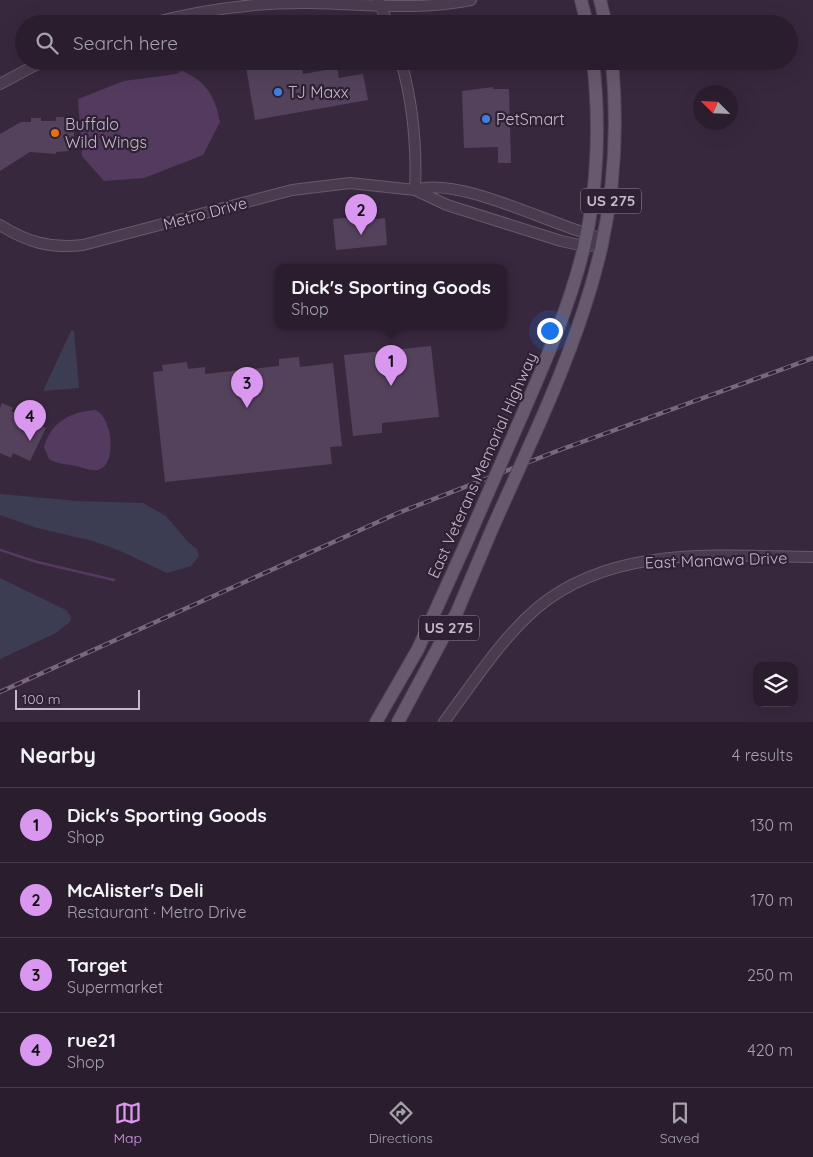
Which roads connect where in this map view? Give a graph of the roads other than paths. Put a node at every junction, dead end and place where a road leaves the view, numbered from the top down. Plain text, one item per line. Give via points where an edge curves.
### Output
1 (471, 0) edge
2 (581, 0) edge
3 (600, 0) edge
4 (379, 4) edge
5 (184, 15) edge
6 (585, 15) edge
7 (604, 15) edge
8 (26, 70) edge
9 (403, 70) edge
10 (593, 70) edge
11 (613, 70) edge
12 (0, 84) edge
13 (415, 190) junction
14 (0, 225) edge
15 (586, 233) junction
16 (602, 245) junction
17 (584, 246) junction
18 (813, 558) edge
19 (376, 722) edge
20 (398, 722) edge
21 (444, 722) edge

1 - 4 street via 430,6
2 - 6 main road
3 - 7 main road
4 - 5 street via 260,4
8 - 12 street
9 - 13 street via 416,150
10 - 15 main road, East Veterans Memorial Highway / US 275 via 596,142
11 - 16 main road, US 275 via 614,173
13 - 14 street, Metro Drive via 350,183 316,186 70,246 38,244
13 - 15 street, Metro Drive via 428,186 442,187 502,203
13 - 17 street, Metro Drive via 447,205
15 - 16 street, Metro Drive via 596,237
15 - 17 main road, East Veterans Memorial Highway / US 275
16 - 17 street, Metro Drive
16 - 20 main road, US 275, bridge via 580,325 540,422 453,620
17 - 19 main road, East Veterans Memorial Highway / US 275, bridge via 551,349 418,649
18 - 21 street, East Manawa Drive via 666,558 629,563 597,573 561,591 525,619

